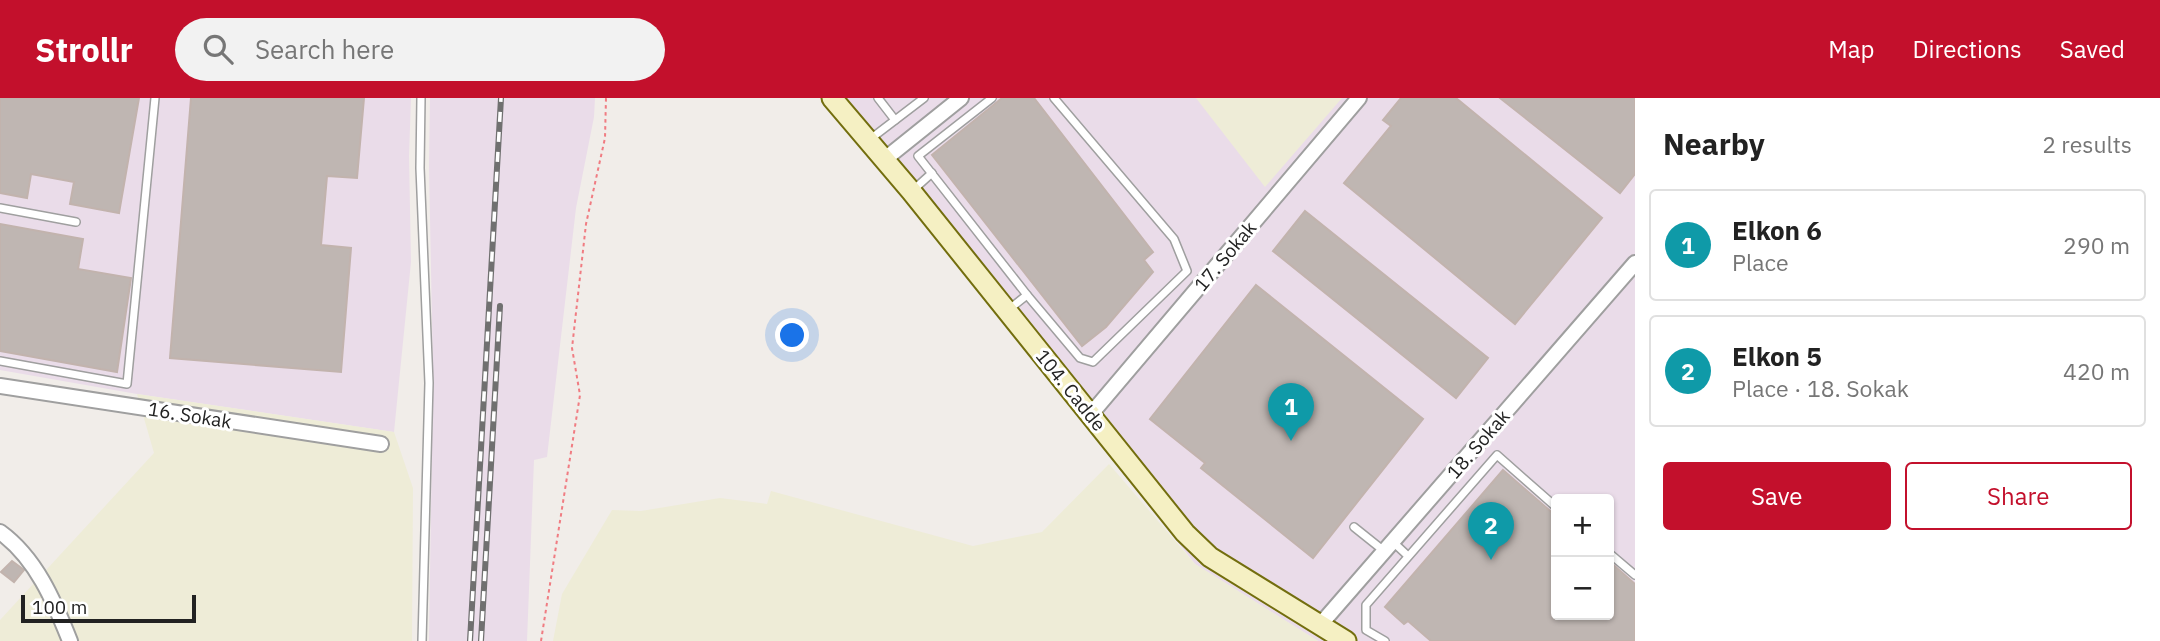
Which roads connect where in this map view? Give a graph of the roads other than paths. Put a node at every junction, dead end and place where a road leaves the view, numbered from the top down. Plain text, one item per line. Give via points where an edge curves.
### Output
1 (155, 98) edge
2 (421, 98) edge
3 (832, 98) edge
4 (878, 98) edge
5 (924, 98) edge
6 (961, 98) edge
7 (992, 98) edge
8 (1054, 98) edge
9 (1359, 98) edge
10 (895, 120) junction
11 (868, 141) junction
12 (885, 159) junction
13 (932, 173) junction
14 (911, 191) junction
15 (0, 208) edge
16 (76, 222) dead end
17 (1635, 263) edge
18 (1027, 295) junction
19 (1007, 311) junction
20 (0, 361) edge
21 (0, 386) edge
22 (1091, 414) junction
23 (381, 444) dead end
24 (1551, 503) edge
25 (1354, 527) dead end
26 (0, 532) edge
27 (1388, 547) junction
28 (1408, 556) junction
29 (1614, 556) edge
30 (1635, 575) edge
31 (1320, 625) junction
32 (70, 641) edge
33 (422, 641) edge
34 (1346, 641) edge
35 (1385, 641) edge

1 - 20 lane via 127,384
2 - 33 lane via 429,383
3 - 11 street, 104. Cadde
4 - 10 lane
5 - 10 lane
6 - 12 street
7 - 13 lane via 918,156
8 - 18 lane via 1174,239 1188,271 1093,362 1080,358
9 - 22 street, 17. Sokak
10 - 11 lane
11 - 12 street, 104. Cadde
12 - 14 street, 104. Cadde
13 - 14 lane
13 - 18 lane
14 - 19 street, 104. Cadde
15 - 16 lane
17 - 27 street, 18. Sokak
18 - 19 lane
19 - 22 street, 104. Cadde
21 - 23 street, 16. Sokak
22 - 31 street, 104. Cadde via 1209,557
24 - 28 lane via 1497,456
25 - 27 lane
26 - 32 street via 36,570
27 - 28 lane
27 - 31 street, 18. Sokak
28 - 35 lane via 1366,605 1366,630
29 - 30 lane
31 - 34 street, 104. Cadde

